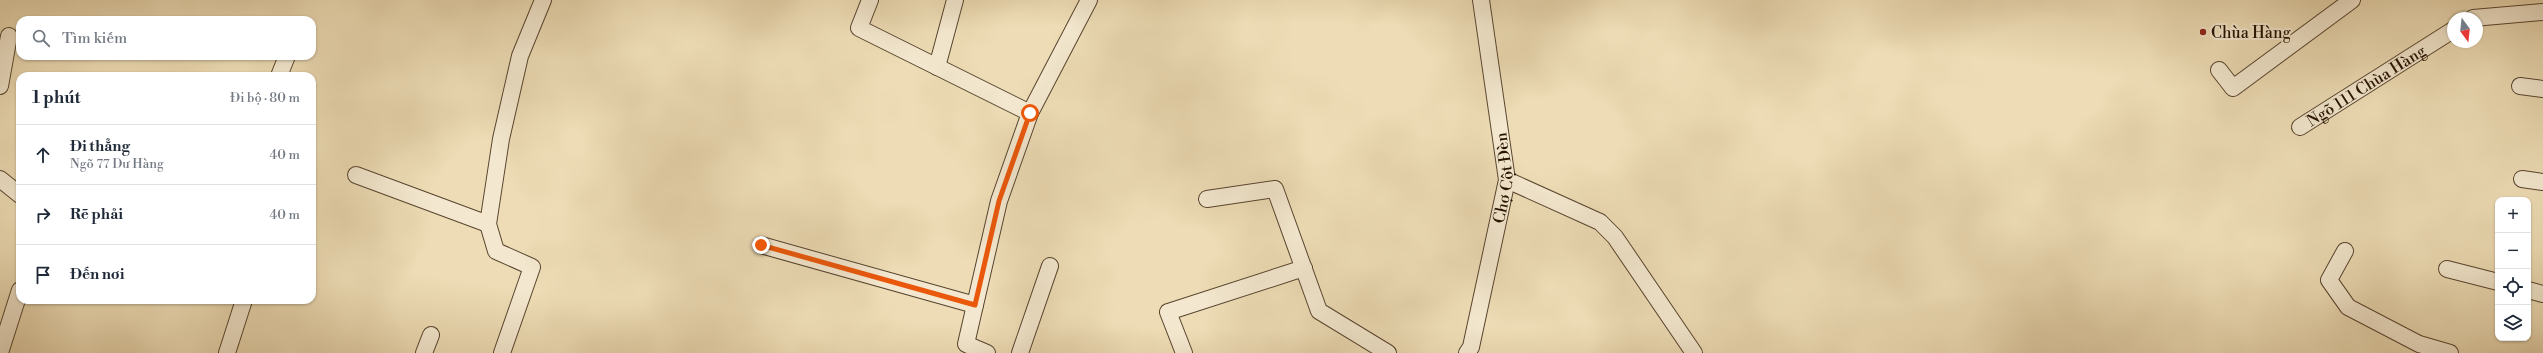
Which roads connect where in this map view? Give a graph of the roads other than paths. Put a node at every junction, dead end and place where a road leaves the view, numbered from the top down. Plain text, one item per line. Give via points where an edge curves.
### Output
1 (542, 0) edge
2 (870, 0) edge
3 (955, 0) edge
4 (1089, 0) edge
5 (1481, 0) edge
6 (2352, 0) edge
7 (2543, 12) edge
8 (2483, 17) edge
9 (2447, 34) edge
10 (9, 36) dead end
11 (285, 60) edge
12 (937, 67) junction
13 (2219, 70) dead end
14 (280, 72) edge
15 (0, 86) edge
16 (2520, 86) dead end
17 (2543, 89) edge
18 (1030, 113) junction
19 (2300, 127) dead end
20 (356, 175) dead end
21 (0, 179) edge
22 (2522, 179) dead end
23 (1507, 180) junction
24 (2543, 182) edge
25 (16, 192) edge
26 (1207, 199) dead end
27 (488, 224) junction
28 (761, 245) dead end
29 (2345, 251) dead end
30 (1050, 266) dead end
31 (1304, 268) junction
32 (2447, 269) dead end
33 (2495, 281) edge
34 (2531, 291) edge
35 (2543, 294) edge
36 (16, 303) edge
37 (243, 304) edge
38 (975, 305) junction
39 (431, 335) dead end
40 (0, 353) edge
41 (227, 353) edge
42 (424, 353) edge
43 (502, 353) edge
44 (987, 353) edge
45 (1020, 353) edge
46 (1184, 353) edge
47 (1388, 353) edge
48 (1467, 353) edge
49 (1694, 353) edge
50 (2450, 353) edge

1 - 27 lane via 520,56 502,139
2 - 12 lane via 859,28
3 - 12 lane
4 - 18 lane
5 - 23 lane, Chợ Cột Đèn
6 - 13 lane via 2233,88
7 - 8 lane
9 - 19 lane, Ngõ 111 Chùa Hàng
10 - 15 lane
11 - 14 lane
12 - 18 lane
16 - 17 lane
18 - 38 lane via 999,201
20 - 27 lane
21 - 25 lane
22 - 24 lane
23 - 48 lane, Chợ Cột Đèn via 1471,347
23 - 49 lane via 1600,222 1616,237
26 - 31 lane via 1275,189
27 - 43 lane via 496,251 532,267
28 - 38 lane
29 - 50 lane via 2329,280 2348,307 2419,344
30 - 45 lane
31 - 46 lane via 1168,312
31 - 47 lane via 1319,312
32 - 33 lane
34 - 35 lane
36 - 40 lane
37 - 41 lane
38 - 44 lane via 966,344
39 - 42 lane

